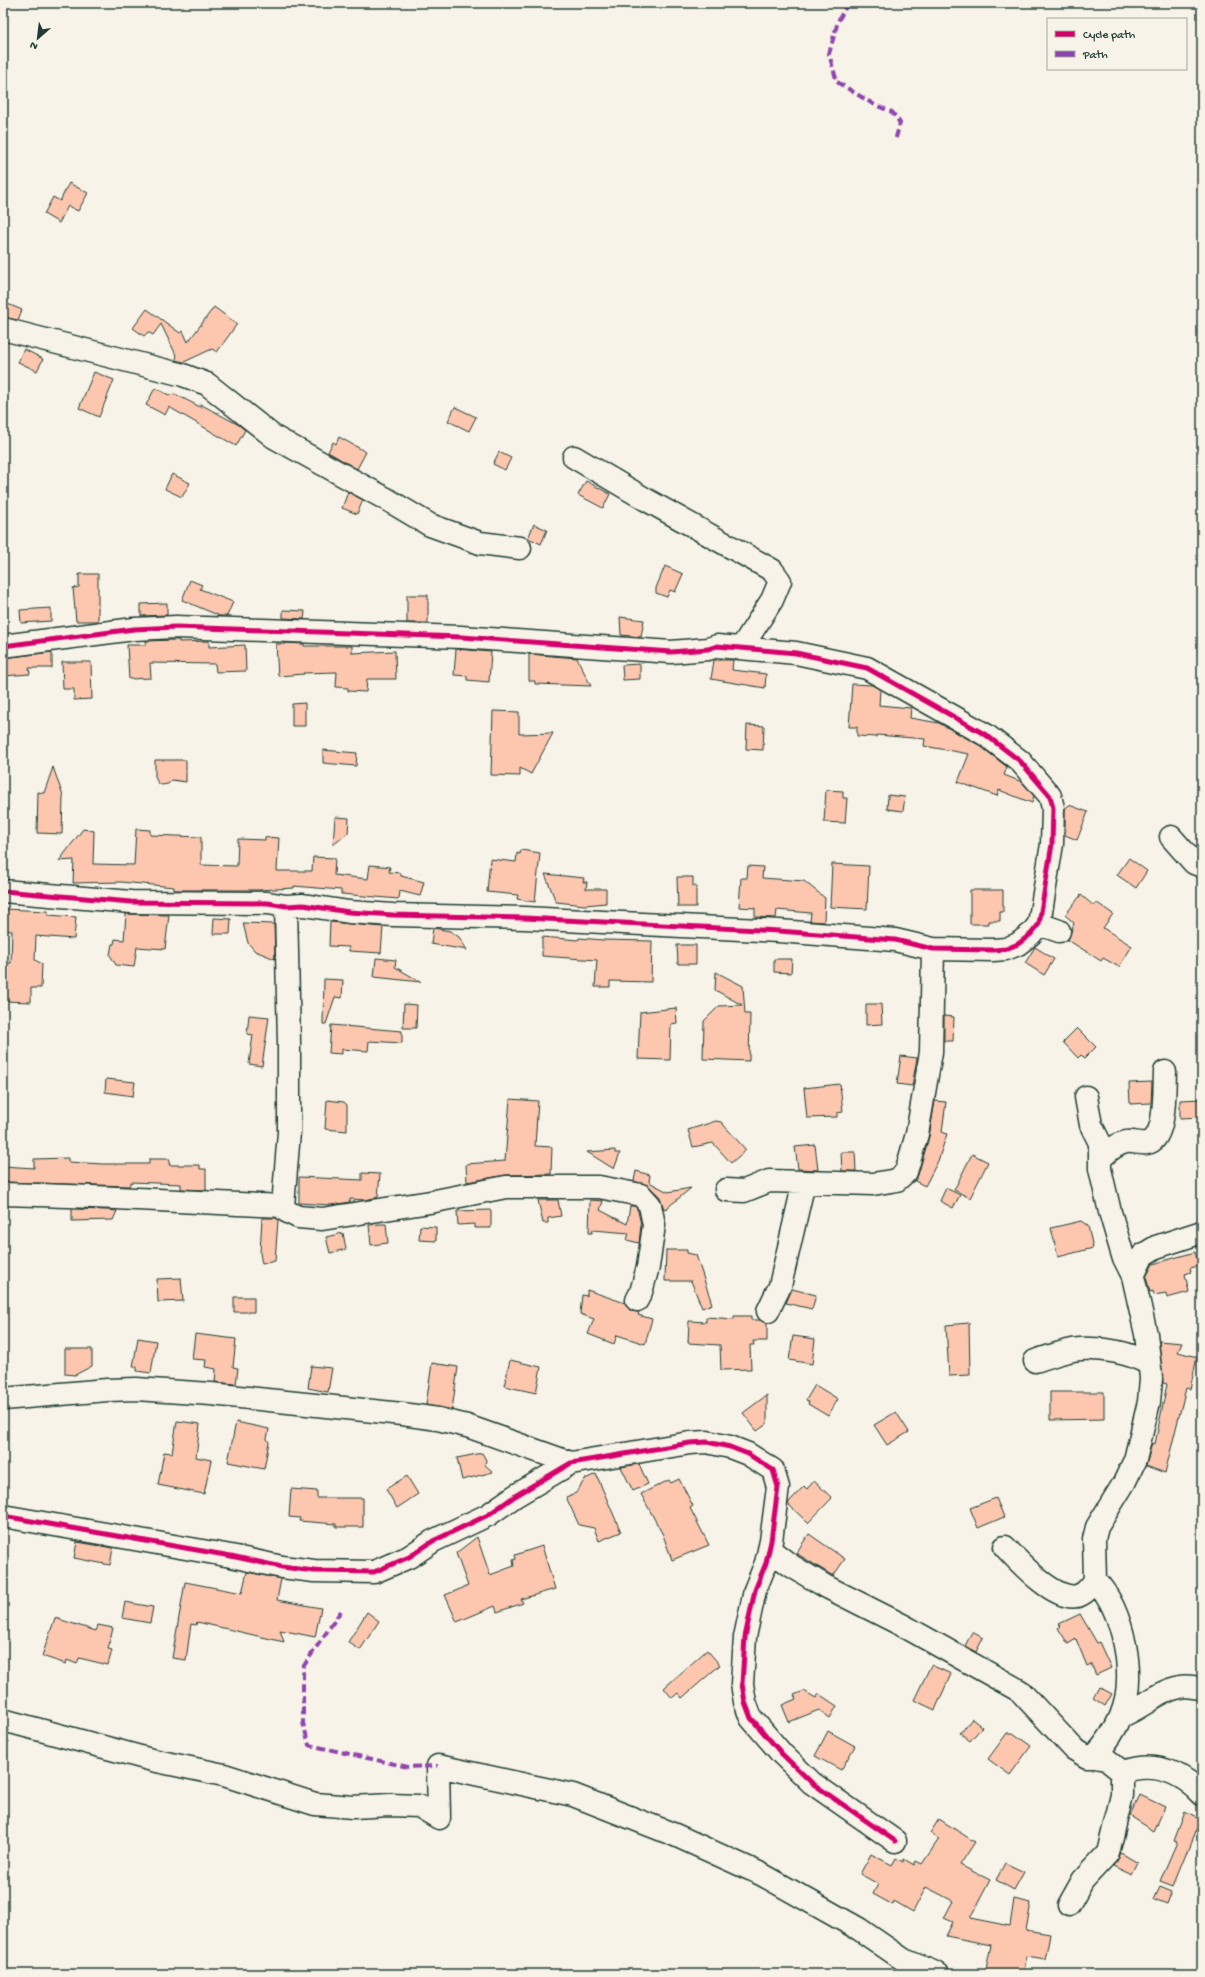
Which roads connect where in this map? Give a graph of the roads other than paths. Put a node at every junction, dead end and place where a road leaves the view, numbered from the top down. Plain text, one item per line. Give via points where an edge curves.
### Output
1 (3, 329) edge
2 (574, 457) dead end
3 (520, 548) dead end
4 (3, 646) edge
5 (742, 647) junction
6 (1171, 837) dead end
7 (1202, 866) edge
8 (3, 891) edge
9 (286, 906) junction
10 (933, 949) junction
11 (1165, 1072) dead end
12 (1086, 1096) dead end
13 (1100, 1159) junction
14 (804, 1182) junction
15 (726, 1190) dead end
16 (3, 1194) edge
17 (288, 1216) junction
18 (1202, 1232) edge
19 (1133, 1276) junction
20 (637, 1300) dead end
21 (768, 1311) dead end
22 (1035, 1361) dead end
23 (1149, 1364) junction
24 (3, 1399) edge
25 (571, 1463) junction
26 (3, 1516) edge
27 (1004, 1547) dead end
28 (769, 1549) junction
29 (1095, 1580) junction
30 (1202, 1688) edge
31 (1121, 1716) junction
32 (3, 1720) edge
33 (1094, 1757) junction
34 (1122, 1772) junction
35 (1202, 1794) edge
36 (896, 1841) dead end
37 (1069, 1906) dead end
38 (938, 1974) edge

1 - 3 street via 183,375 207,384 274,437 430,525 480,543
2 - 5 street via 772,570 780,581 772,600
4 - 5 street via 176,627 461,637 670,652 717,646
5 - 10 street via 796,653 867,668 986,736 1020,761 1050,796 1053,808 1049,928 1031,934 1006,949
6 - 7 street via 1194,863
8 - 9 street via 131,902 268,903
9 - 10 street via 303,905 394,915 525,918 779,931 895,940
9 - 17 street via 287,1016 290,1044
10 - 14 street via 931,1052 917,1134 906,1172 897,1180 873,1184
11 - 13 street via 1163,1120 1156,1138 1148,1143 1126,1142 1109,1150
12 - 13 street via 1091,1125 1100,1143
13 - 19 street via 1110,1212 1123,1256
14 - 15 street via 770,1181 744,1191
14 - 21 street via 780,1286
16 - 17 street via 104,1196 184,1202
17 - 20 street via 322,1219 375,1212 506,1187 599,1186 622,1190 641,1195 650,1205 654,1225 648,1267
18 - 19 street via 1156,1247 1143,1255
19 - 23 street via 1146,1334
22 - 23 street via 1079,1349 1109,1351 1138,1357
23 - 29 street via 1149,1402 1135,1460 1097,1527 1094,1539
24 - 25 street via 136,1389 211,1394 409,1415 467,1426
25 - 26 street via 488,1515 374,1572 290,1568
25 - 28 street via 707,1442 748,1454 773,1470 778,1487
27 - 29 street via 1038,1580 1068,1597 1079,1596 1088,1590
28 - 33 street via 825,1586 904,1626 1020,1691 1074,1749 1087,1757
28 - 36 street via 755,1590 745,1637 742,1684 751,1718 782,1754 812,1783
29 - 31 street via 1105,1590 1122,1631 1128,1682
30 - 31 street via 1181,1686 1154,1696 1137,1710
31 - 33 street via 1103,1747
32 - 38 street via 152,1760 224,1775 315,1804 353,1807 419,1806 439,1818 438,1766 573,1795 675,1835 761,1874 859,1929 904,1960
33 - 34 street via 1106,1759
34 - 35 street via 1137,1767 1168,1769
34 - 37 street via 1122,1794 1108,1853 1083,1880

